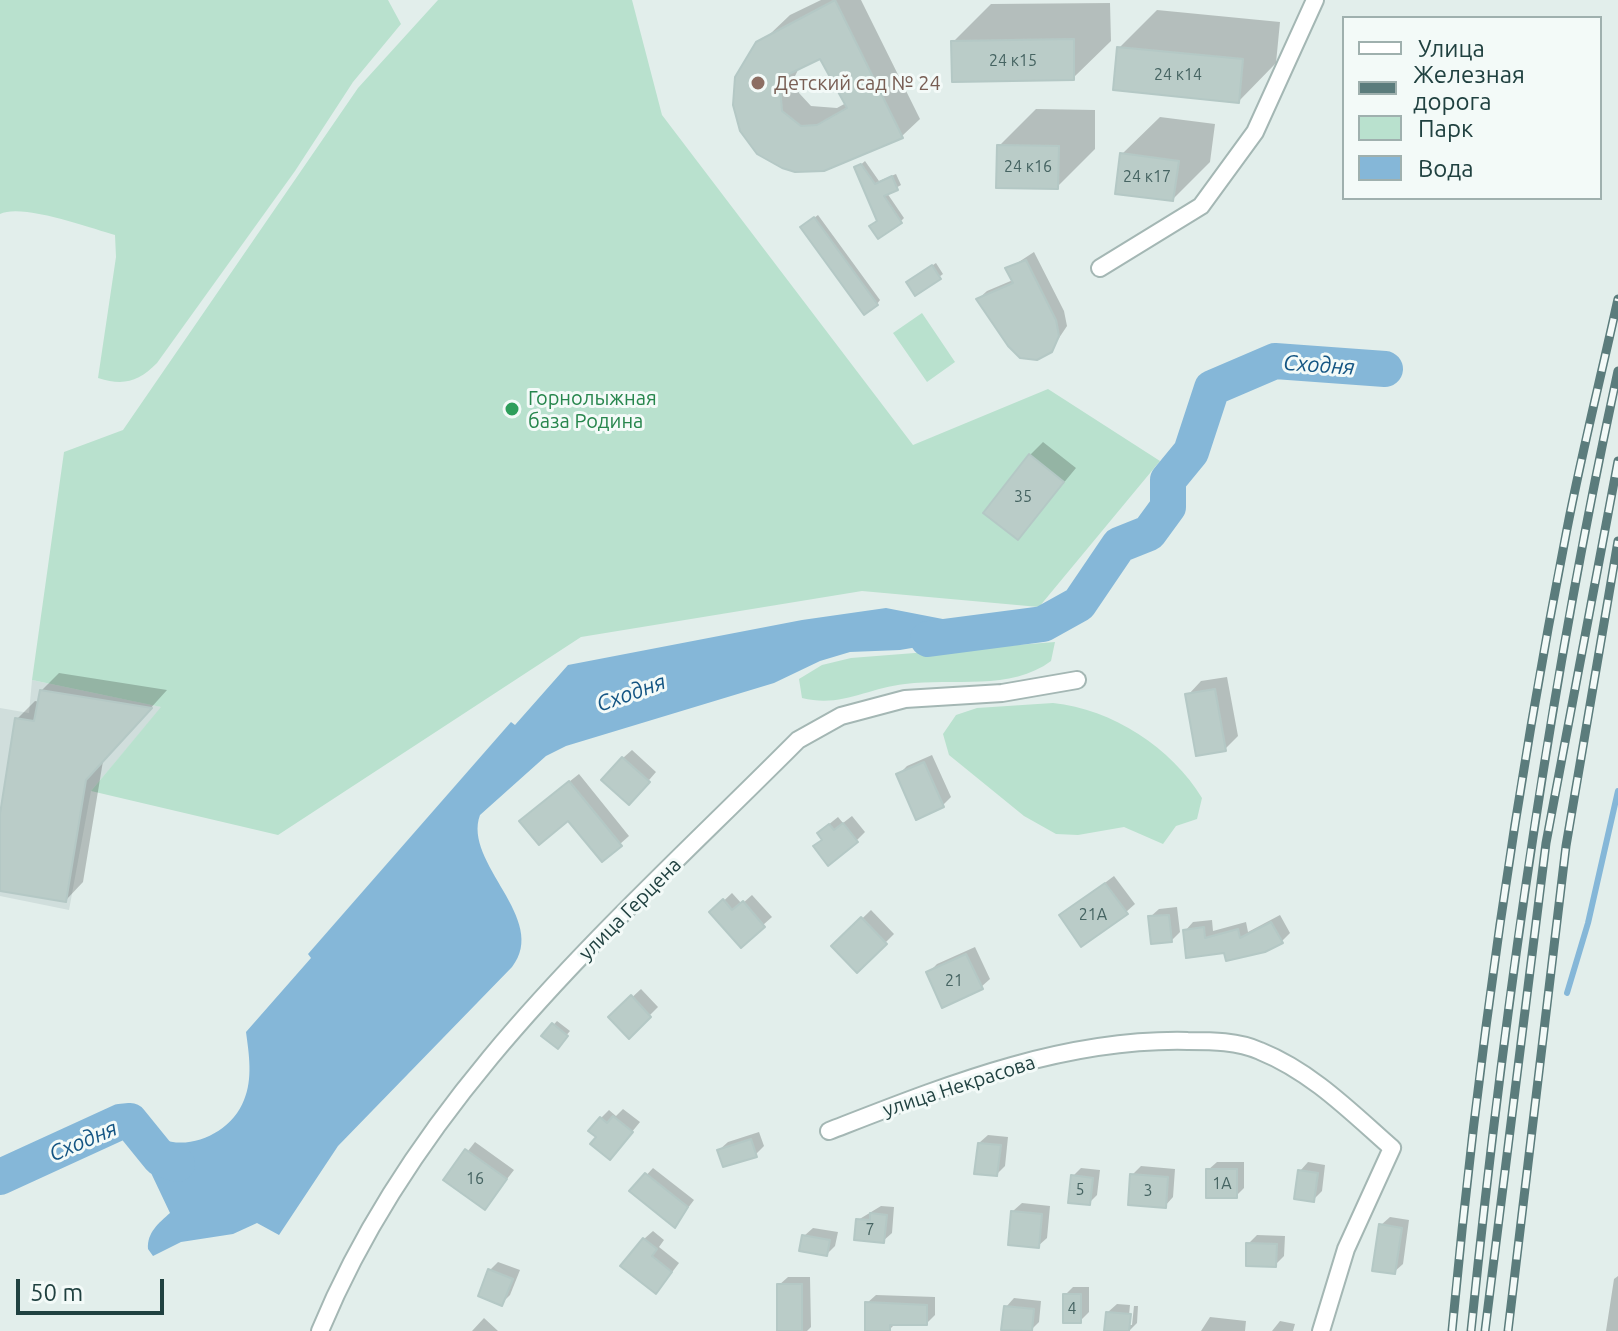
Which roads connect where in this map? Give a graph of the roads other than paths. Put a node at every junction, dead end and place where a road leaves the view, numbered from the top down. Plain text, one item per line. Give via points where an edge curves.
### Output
1 (1315, 0) edge
2 (1100, 268) dead end
3 (1077, 680) dead end
4 (829, 1131) dead end
5 (320, 1331) edge
6 (1321, 1331) edge

1 - 2 street via 1255,132 1201,206
3 - 5 street, улица Герцена via 1002,693 905,699 841,716 798,740 517,1022 381,1204
4 - 6 street, улица Некрасова via 999,1069 1073,1051 1158,1040 1221,1042 1258,1050 1309,1076 1392,1148 1346,1249

